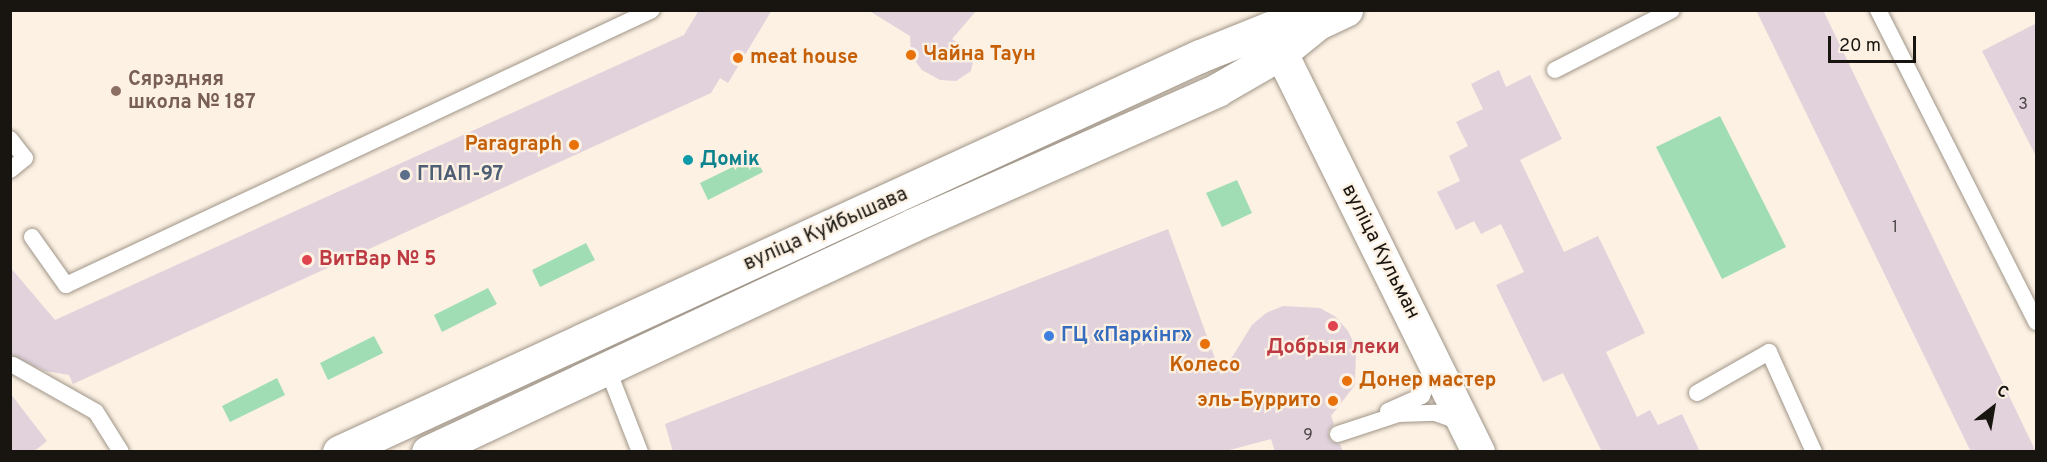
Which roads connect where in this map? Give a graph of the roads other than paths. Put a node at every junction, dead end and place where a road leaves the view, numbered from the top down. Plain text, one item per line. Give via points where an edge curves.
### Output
1 (652, 10) edge
2 (1672, 10) edge
3 (1878, 10) edge
4 (1332, 17) edge
5 (1271, 31) edge
6 (1554, 70) dead end
7 (10, 139) edge
8 (10, 170) edge
9 (32, 237) dead end
10 (2037, 322) edge
11 (1435, 361) junction
12 (13, 365) dead end
13 (608, 370) junction
14 (1697, 393) dead end
15 (1464, 423) junction
16 (121, 452) edge
17 (339, 452) edge
18 (428, 452) edge
19 (640, 452) edge
20 (1478, 452) edge
21 (1814, 452) edge

1 - 9 lane via 66,285
2 - 6 lane
3 - 10 lane
4 - 5 main road, вуліца Куйбышава
5 - 11 main road, вуліца Кульман
5 - 13 main road, вуліца Куйбышава via 1217,90 913,225
5 - 17 main road, вуліца Куйбышава via 1200,56
7 - 8 lane via 25,158
11 - 15 main road, вуліца Кульман
11 - 15 lane via 1422,396 1337,432 1399,414 1435,413
12 - 16 lane via 96,412
13 - 18 main road, вуліца Куйбышава
13 - 19 lane
14 - 21 lane via 1769,352
15 - 20 main road, вуліца Кульман

